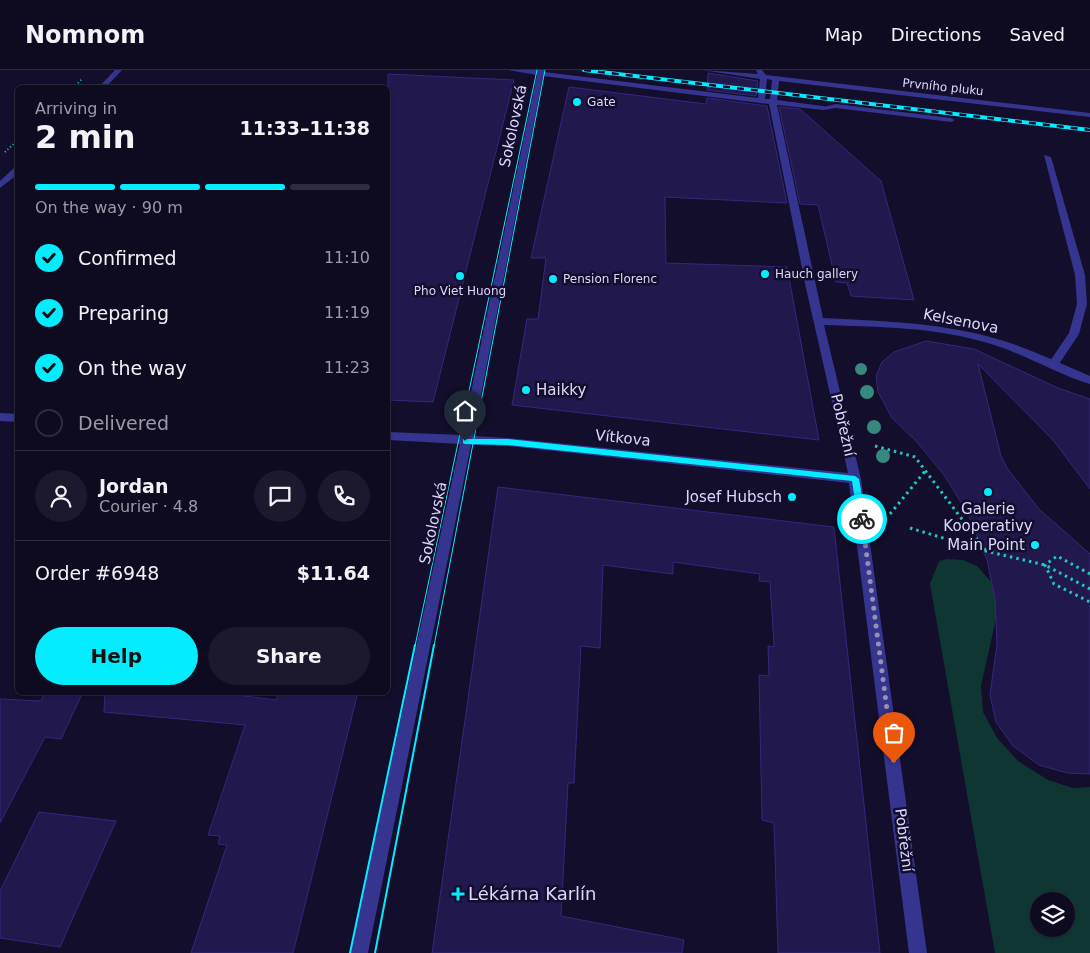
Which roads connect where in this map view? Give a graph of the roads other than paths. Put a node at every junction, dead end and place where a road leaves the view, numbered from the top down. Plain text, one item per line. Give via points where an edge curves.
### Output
1 (119, 70) edge
2 (511, 70) edge
3 (705, 70) edge
4 (759, 70) edge
5 (541, 72) edge
6 (764, 77) junction
7 (776, 79) junction
8 (104, 85) edge
9 (761, 102) junction
10 (773, 103) junction
11 (1090, 114) edge
12 (951, 120) dead end
13 (1047, 157) dead end
14 (15, 172) edge
15 (0, 186) edge
16 (819, 321) junction
17 (1053, 364) junction
18 (1090, 380) edge
19 (0, 417) edge
20 (15, 418) edge
21 (390, 436) edge
22 (465, 441) junction
23 (855, 479) junction
24 (359, 953) edge
25 (918, 953) edge

1 - 8 street
2 - 5 street
3 - 6 street, Prvního pluku
4 - 6 street
5 - 9 street
5 - 22 street, Sokolovská
6 - 7 street, Prvního pluku
6 - 9 street
7 - 10 street, Pobřežní
7 - 11 street, Prvního pluku
9 - 10 street
10 - 12 street via 823,108 836,106
10 - 16 street, Pobřežní
13 - 17 street via 1080,275 1082,304 1074,334
14 - 15 street
16 - 17 street, Kelsenova via 964,334 1012,347
16 - 23 street, Pobřežní
17 - 18 street, Kelsenova
19 - 20 street
21 - 22 street, Vítkova
22 - 23 street, Vítkova via 507,442
22 - 24 street, Sokolovská
23 - 25 street, Pobřežní

